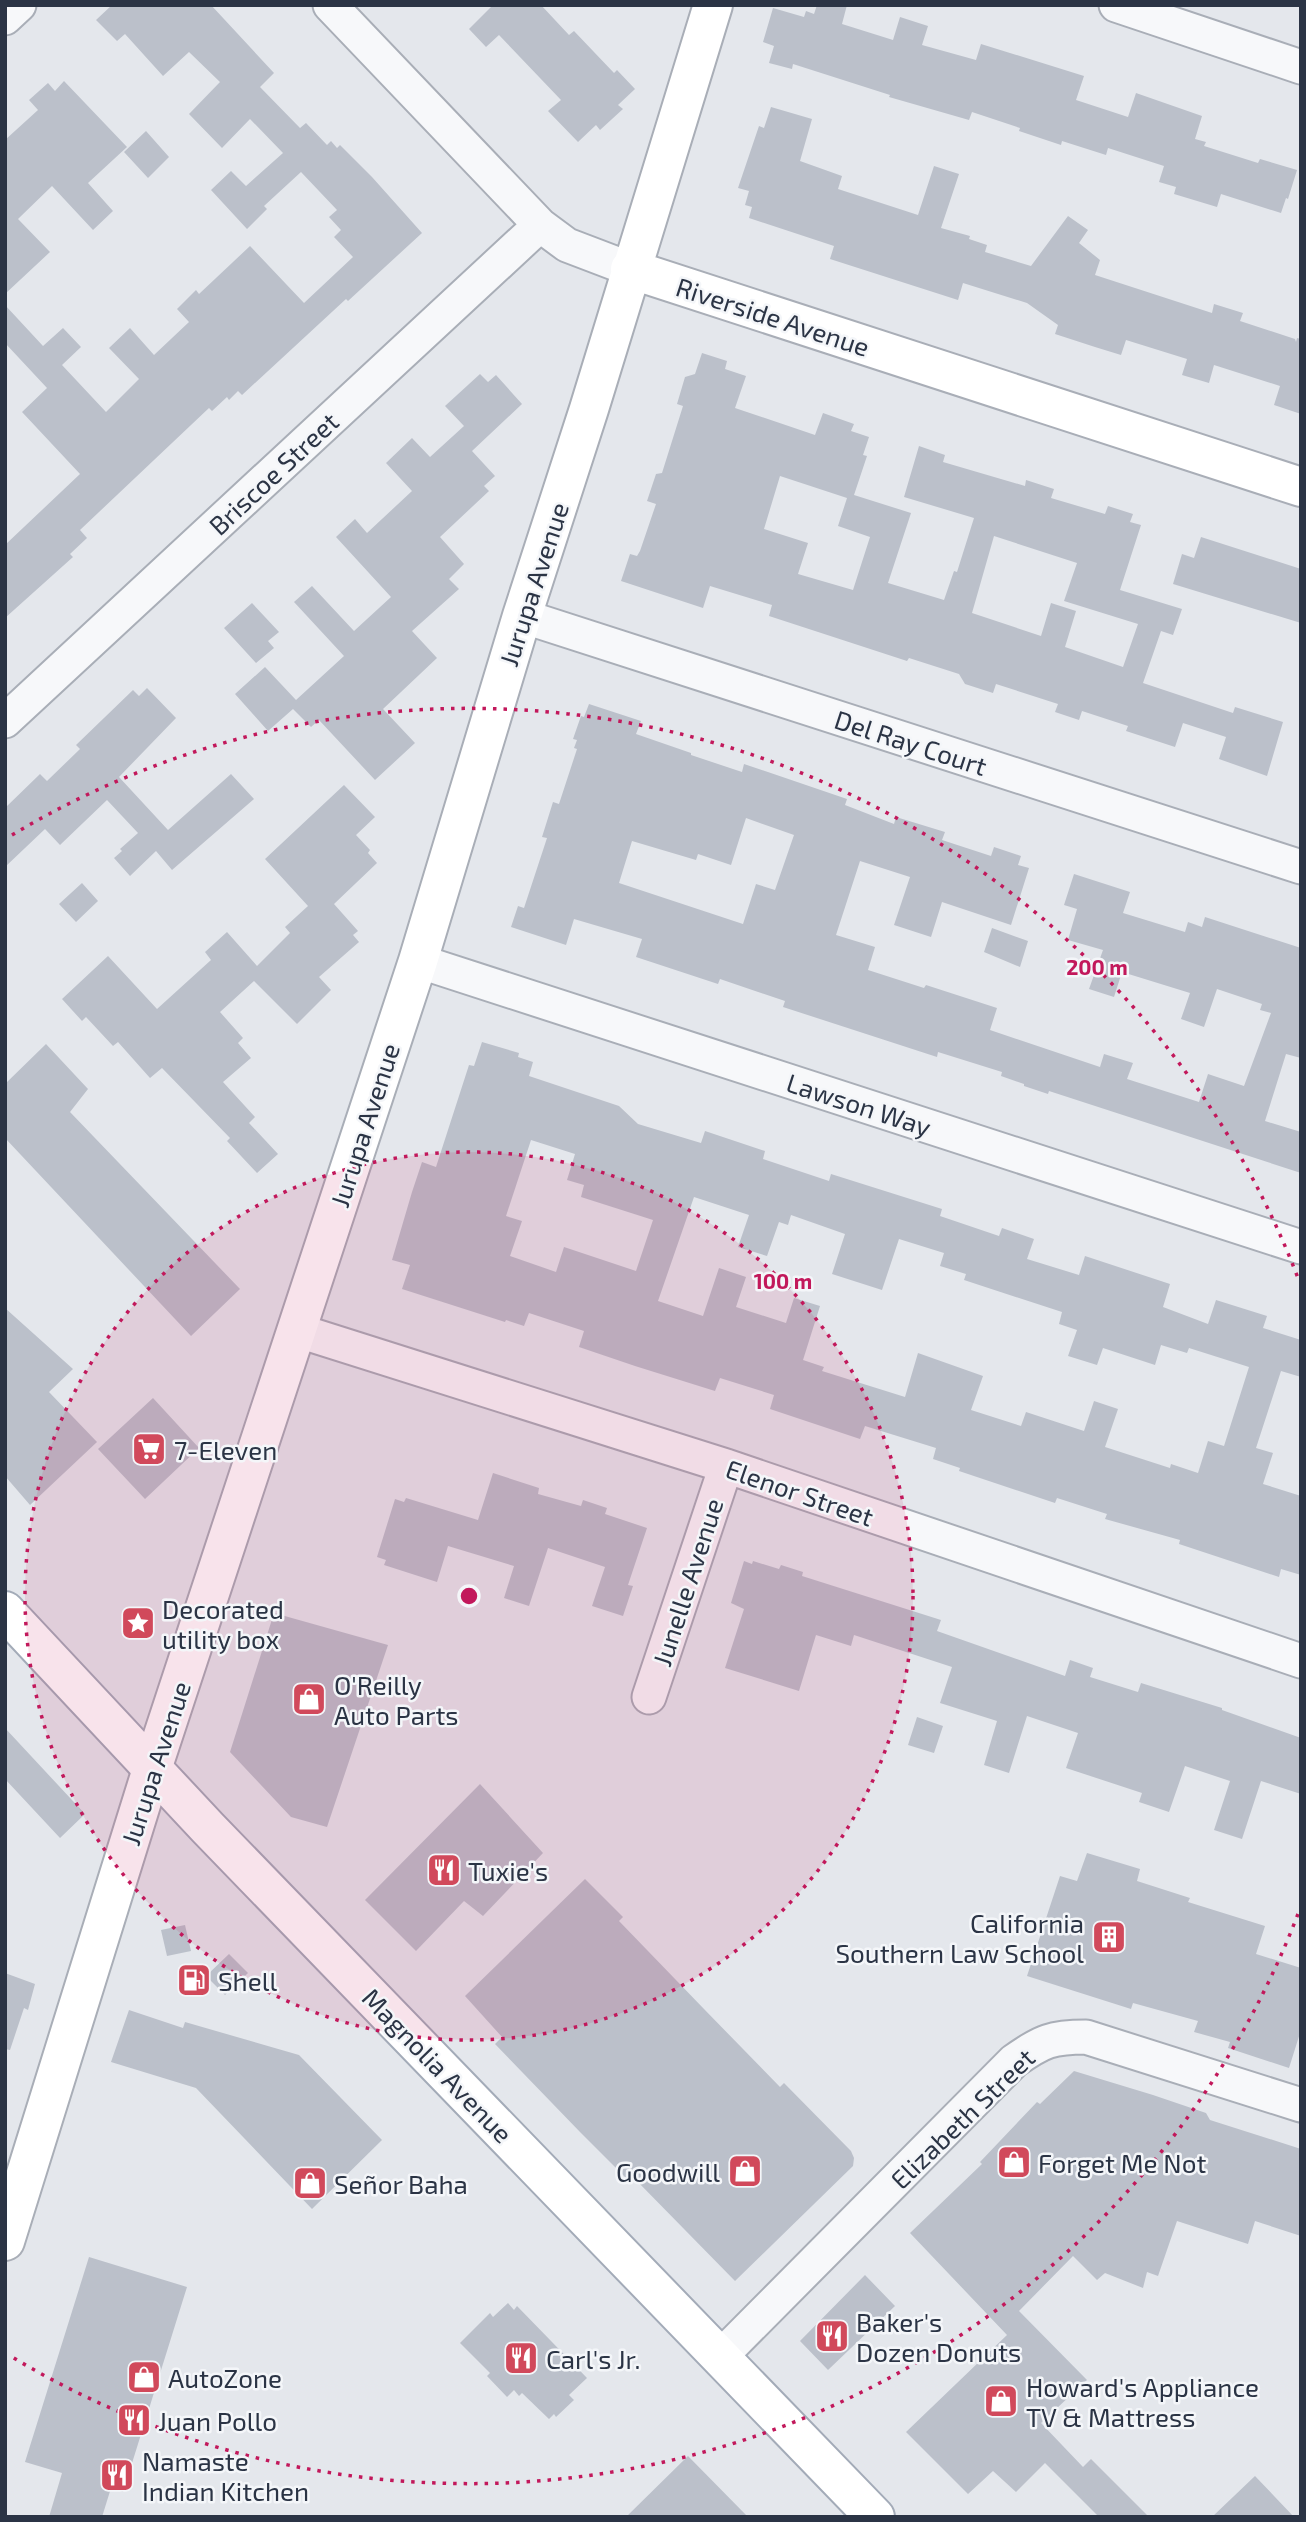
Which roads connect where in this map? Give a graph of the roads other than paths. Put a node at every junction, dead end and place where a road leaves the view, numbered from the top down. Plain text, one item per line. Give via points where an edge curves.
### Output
1 (19, 5) edge
2 (330, 5) edge
3 (713, 5) edge
4 (1116, 5) edge
5 (5, 18) edge
6 (1301, 67) edge
7 (540, 225) junction
8 (631, 270) junction
9 (1301, 488) edge
10 (522, 616) junction
11 (5, 721) edge
12 (1301, 867) edge
13 (418, 961) junction
14 (1301, 1247) edge
15 (296, 1330) junction
16 (726, 1466) junction
17 (5, 1611) edge
18 (1301, 1661) edge
19 (649, 1697) dead end
20 (152, 1769) junction
21 (1301, 2105) edge
22 (5, 2241) edge
23 (721, 2356) junction
24 (876, 2517) edge

1 - 5 street
2 - 7 street, Riverside Avenue
3 - 8 main road, Jurupa Avenue
4 - 6 street
7 - 8 street, Riverside Avenue via 567,245
7 - 11 street, Briscoe Street
8 - 9 main road, Riverside Avenue
8 - 10 main road, Jurupa Avenue
10 - 12 street, Del Ray Court
10 - 13 main road, Jurupa Avenue
13 - 14 street, Lawson Way
13 - 15 main road, Jurupa Avenue
15 - 16 street, Elenor Street
15 - 20 main road, Jurupa Avenue
16 - 18 street, Elenor Street
16 - 19 street, Junelle Avenue
17 - 20 main road, Magnolia Avenue
20 - 22 main road, Jurupa Avenue
20 - 23 main road, Magnolia Avenue
21 - 23 street, Elizabeth Street via 1087,2037 1059,2037 1037,2045 1014,2061
23 - 24 main road, Magnolia Avenue

